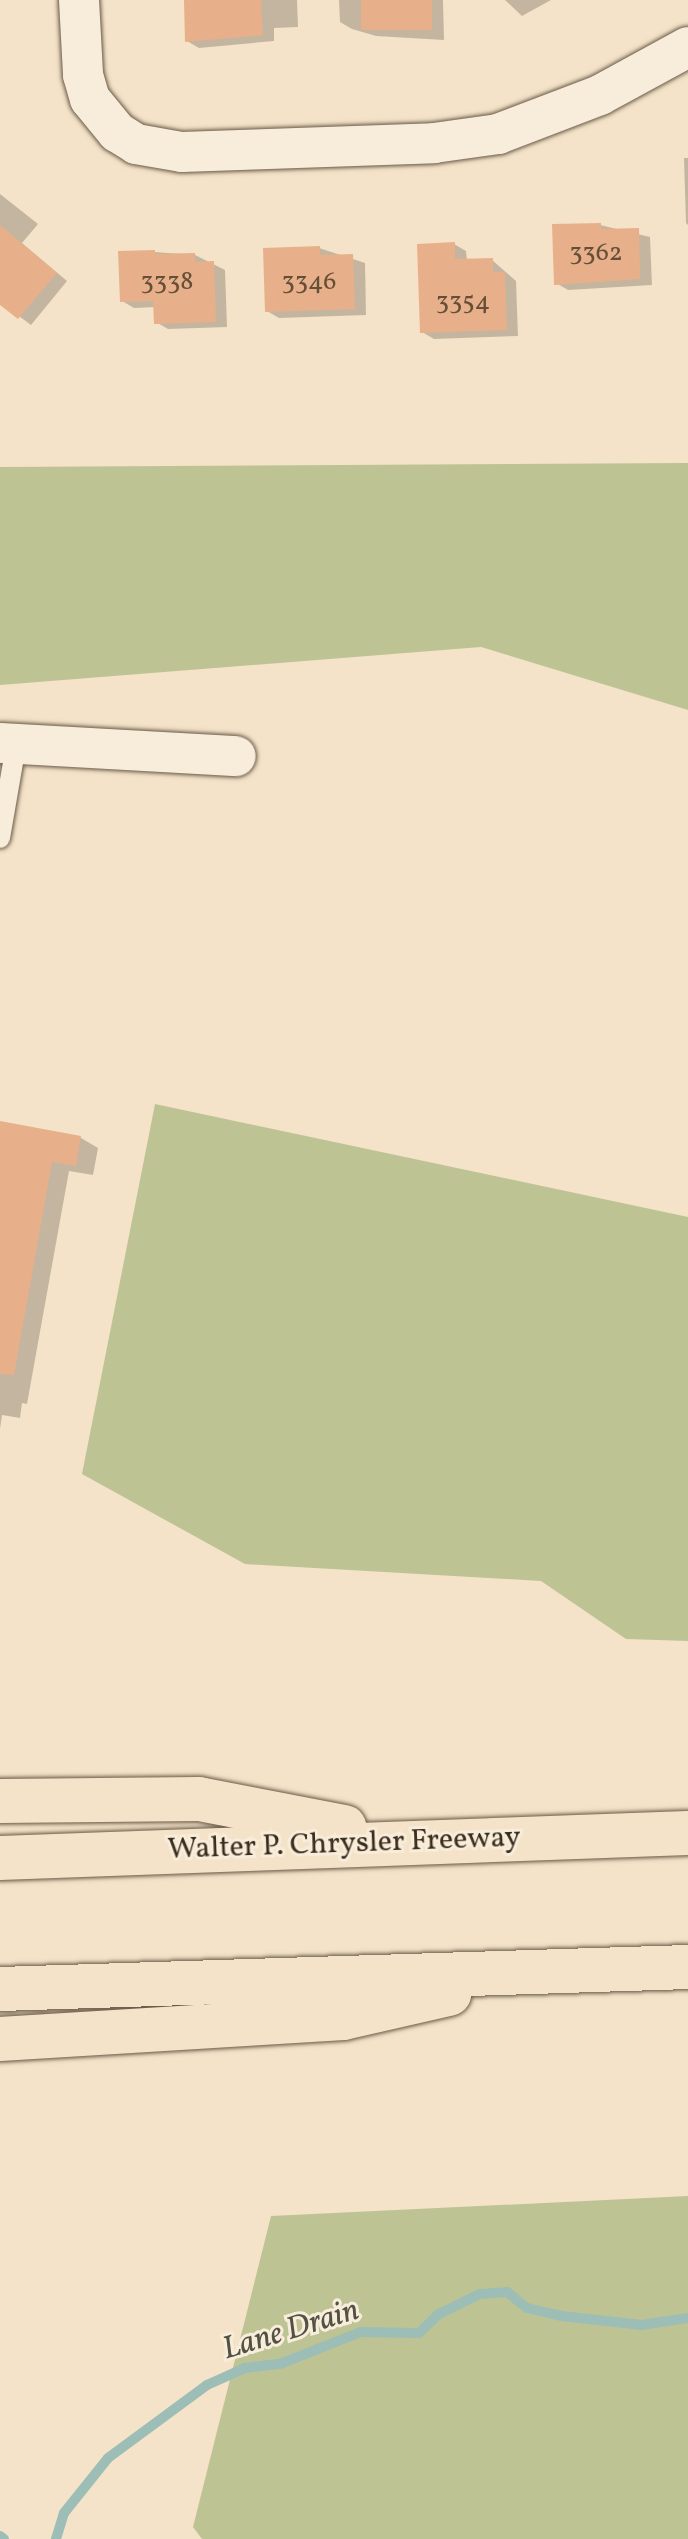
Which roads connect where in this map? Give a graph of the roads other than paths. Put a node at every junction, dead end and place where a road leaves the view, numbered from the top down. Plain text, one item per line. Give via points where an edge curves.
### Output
1 (79, 0) edge
2 (688, 47) edge
3 (8, 744) edge
4 (236, 756) dead end
5 (0, 838) edge
6 (0, 1801) edge
7 (688, 1833) edge
8 (417, 1840) junction
9 (0, 1858) edge
10 (688, 1967) edge
11 (549, 1971) junction
12 (0, 1989) edge
13 (0, 2039) edge

1 - 2 street via 83,75 90,99 117,132 158,150 434,143 498,134 600,95
3 - 4 street
3 - 5 lane
6 - 8 highway via 199,1799
7 - 8 highway, Walter P. Chrysler Freeway
8 - 9 highway, Walter P. Chrysler Freeway
10 - 11 highway
11 - 12 highway
11 - 13 highway via 343,2018

